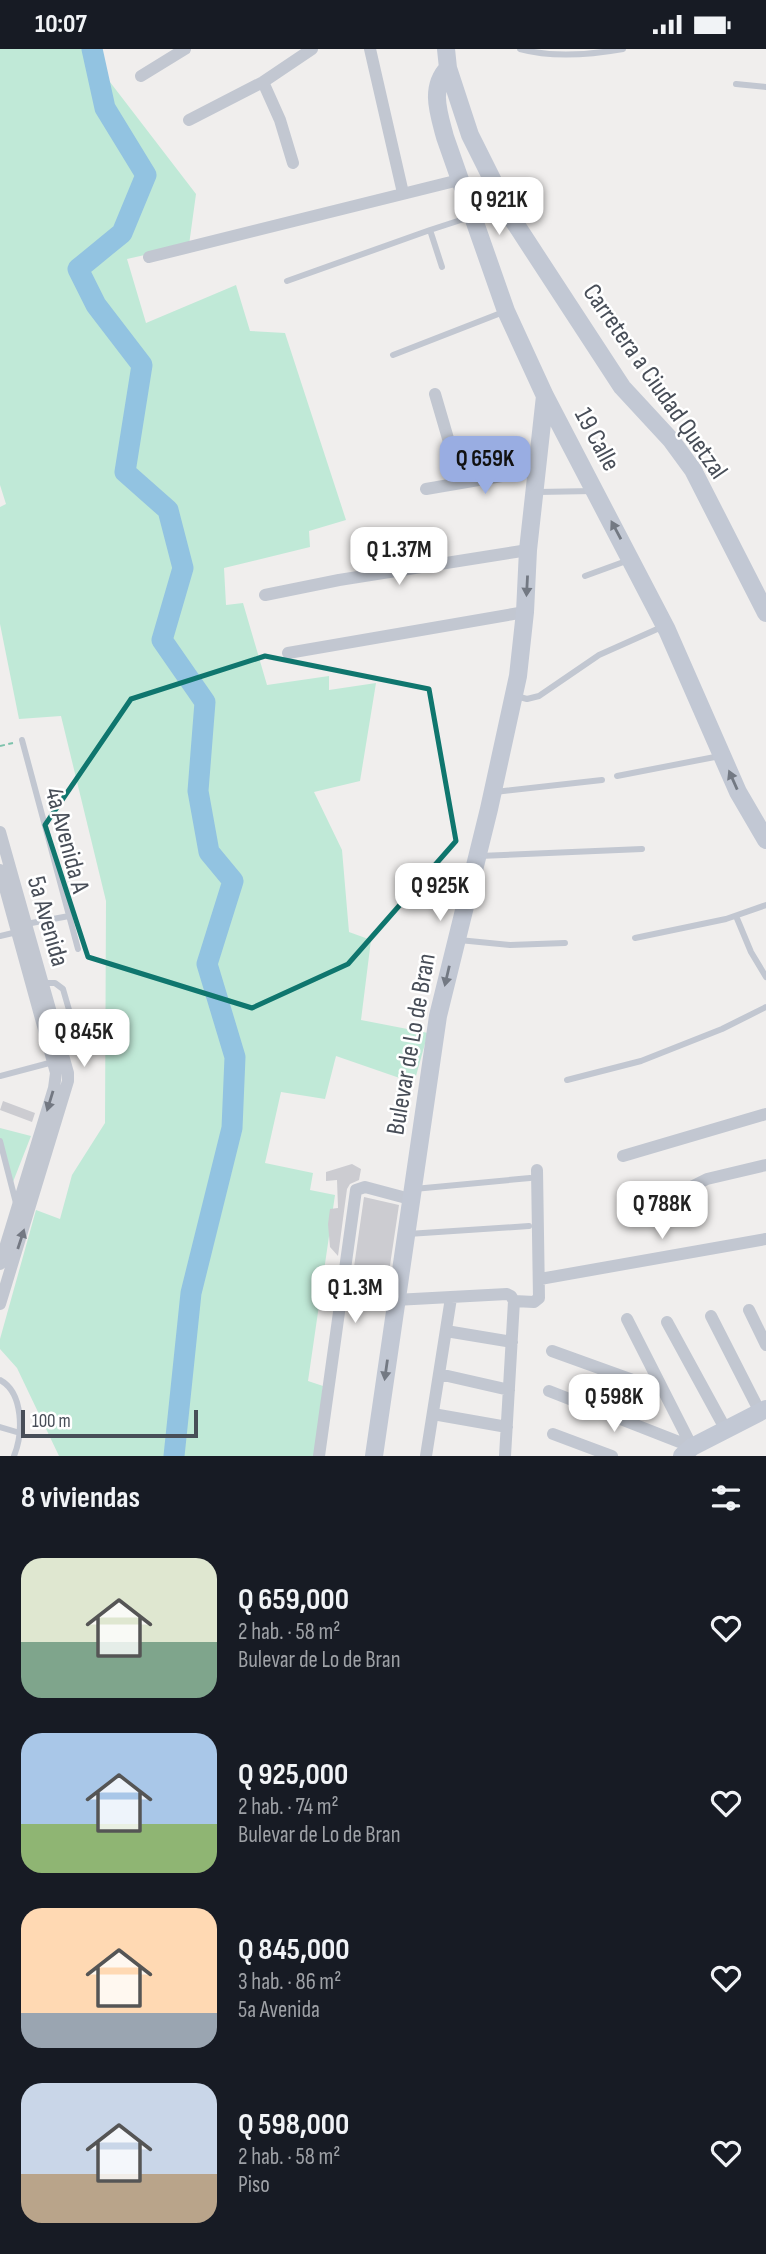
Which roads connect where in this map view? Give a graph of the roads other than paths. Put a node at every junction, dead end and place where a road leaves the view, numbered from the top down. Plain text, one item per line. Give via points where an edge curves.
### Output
1 (185, 49) edge
2 (312, 49) edge
3 (370, 49) edge
4 (446, 49) edge
5 (520, 49) edge
6 (623, 49) edge
7 (447, 68) junction
8 (141, 76) dead end
9 (263, 82) junction
10 (736, 85) dead end
11 (766, 87) edge
12 (189, 120) dead end
13 (293, 163) dead end
14 (458, 180) junction
15 (403, 193) junction
16 (471, 216) junction
17 (430, 230) junction
18 (149, 257) dead end
19 (442, 267) dead end
20 (287, 281) dead end
21 (506, 311) junction
22 (393, 355) dead end
23 (435, 394) dead end
24 (545, 396) junction
25 (537, 470) junction
26 (461, 483) junction
27 (426, 489) dead end
28 (595, 491) junction
29 (535, 492) junction
30 (528, 550) junction
31 (631, 560) junction
32 (585, 576) dead end
33 (265, 595) dead end
34 (525, 612) junction
35 (766, 613) edge
36 (665, 625) junction
37 (288, 653) dead end
38 (514, 695) junction
39 (22, 740) road end
40 (722, 756) junction
41 (617, 776) dead end
42 (602, 781) dead end
43 (493, 793) junction
44 (0, 832) edge
45 (766, 840) edge
46 (642, 849) dead end
47 (477, 856) junction
48 (0, 870) edge
49 (766, 905) edge
50 (69, 916) junction
51 (736, 916) junction
52 (22, 928) junction
53 (0, 936) edge
54 (456, 939) junction
55 (635, 939) dead end
56 (565, 943) dead end
57 (78, 949) dead end
58 (29, 953) junction
59 (766, 977) edge
60 (43, 983) junction
61 (766, 1007) edge
62 (79, 1048) dead end
63 (53, 1062) junction
64 (0, 1076) edge
65 (568, 1080) dead end
66 (766, 1114) edge
67 (0, 1141) edge
68 (623, 1156) dead end
69 (766, 1165) edge
70 (534, 1174) joint
71 (681, 1192) dead end
72 (411, 1194) junction
73 (18, 1208) junction
74 (529, 1226) dead end
75 (405, 1234) junction
76 (766, 1239) edge
77 (0, 1264) edge
78 (540, 1279) junction
79 (451, 1298) junction
80 (395, 1300) junction
81 (514, 1301) junction
82 (0, 1304) edge
83 (749, 1310) dead end
84 (710, 1316) dead end
85 (626, 1319) dead end
86 (667, 1322) dead end
87 (446, 1331) junction
88 (512, 1342) junction
89 (766, 1345) edge
90 (552, 1351) dead end
91 (439, 1374) junction
92 (0, 1380) edge
93 (509, 1390) junction
94 (549, 1391) dead end
95 (663, 1391) junction
96 (763, 1410) edge
97 (433, 1414) junction
98 (0, 1427) edge
99 (507, 1427) junction
100 (726, 1430) junction
101 (20, 1433) junction
102 (552, 1434) dead end
103 (687, 1452) edge
104 (14, 1456) edge
105 (319, 1456) edge
106 (374, 1456) edge
107 (426, 1456) edge
108 (505, 1456) edge
109 (612, 1456) edge

1 - 8 street
2 - 9 street
3 - 15 street
4 - 7 street, 19 Calle
5 - 6 lane via 544,55
7 - 14 street, 19 Calle via 436,87 438,109
7 - 35 street, Carretera a Ciudad Quetzal via 470,135 511,217 622,387 693,470
9 - 12 street
9 - 13 street
10 - 11 lane
14 - 15 street
14 - 16 street, 19 Calle
15 - 18 street
16 - 17 lane
16 - 21 street, 19 Calle
17 - 19 lane
17 - 20 lane
21 - 22 lane
21 - 24 street, 19 Calle
23 - 26 street
24 - 25 street, Bulevar de Lo de Bran
24 - 28 street, 19 Calle
25 - 26 street
25 - 29 street, Bulevar de Lo de Bran
26 - 27 street
28 - 29 lane
31 -> 28 street, 19 Calle
29 - 30 street, Bulevar de Lo de Bran
30 - 33 street
30 -> 34 street, Bulevar de Lo de Bran
31 - 32 lane
31 - 36 street, 19 Calle
34 - 37 street
34 - 38 street, Bulevar de Lo de Bran
36 - 38 lane via 599,655 539,696
36 - 40 street, 19 Calle
38 - 43 street, Bulevar de Lo de Bran
39 - 50 lane, 4a Avenida A
40 - 41 lane
45 -> 40 street, 19 Calle
42 - 43 lane
43 - 47 street, Bulevar de Lo de Bran
44 - 52 street, 5a Avenida
46 - 47 lane
47 - 54 street, Bulevar de Lo de Bran
48 - 52 street, 5a Avenida
49 - 51 lane
50 - 52 lane
50 - 57 lane, 4a Avenida A
51 - 55 lane
51 - 59 lane
52 - 53 lane
52 - 58 street, 5a Avenida
54 - 56 lane via 510,946
54 -> 72 street, Bulevar de Lo de Bran via 438,1016
58 - 60 street, 5a Avenida
58 - 63 street, 5a Avenida
60 - 62 lane via 63,989
82 -> 60 street, 5a Avenida via 68,1081
61 - 65 lane via 641,1061
63 - 64 lane
63 -> 73 street, 5a Avenida via 54,1089
66 - 68 street
67 - 73 lane
69 - 71 street via 707,1179
70 - 72 lane
70 - 78 street
72 - 75 street, Bulevar de Lo de Bran
72 - 105 street via 365,1187 356,1190
73 - 77 street, 5a Avenida
74 - 75 lane
75 - 80 street, Bulevar de Lo de Bran
76 - 78 street
78 - 81 street via 539,1299
79 - 80 street
79 - 81 street via 507,1294
79 - 87 street
80 -> 106 street, Bulevar de Lo de Bran
81 - 88 street
83 - 89 street
84 - 96 street
85 - 95 street
86 - 100 street
87 - 88 street
87 - 91 street
88 - 93 street
90 - 95 street
91 - 93 street
91 - 97 street
92 - 101 lane via 10,1388
93 - 99 street
94 - 103 street
95 - 103 street
96 - 100 street
97 - 99 street
97 - 107 street
98 - 101 lane
99 - 108 street
100 - 103 street
101 - 104 lane
102 - 109 street

